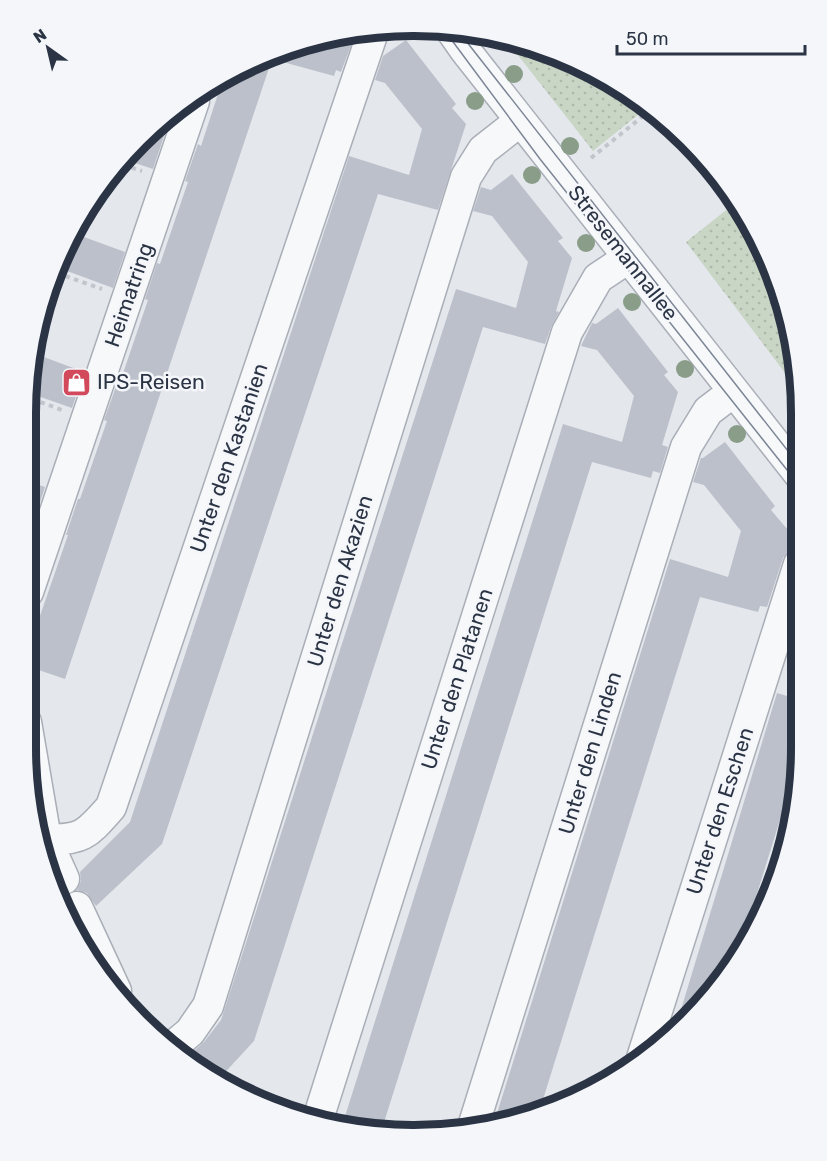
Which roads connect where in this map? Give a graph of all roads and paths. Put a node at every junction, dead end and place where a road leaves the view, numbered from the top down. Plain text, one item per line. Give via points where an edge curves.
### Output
1 (371, 38) edge
2 (457, 39) edge
3 (191, 109) edge
4 (644, 115) edge
5 (520, 121) junction
6 (591, 158) dead end
7 (628, 258) junction
8 (63, 275) edge
9 (128, 298) junction
10 (733, 392) junction
11 (791, 464) edge
12 (36, 568) edge
13 (791, 589) edge
14 (48, 839) edge
15 (50, 847) edge
16 (64, 879) dead end
17 (77, 907) dead end
18 (100, 957) edge
19 (178, 1042) edge
20 (646, 1044) edge
21 (320, 1113) edge
22 (475, 1120) edge

1 - 14 street, Unter den Kastanien via 111,807 89,832 68,840
2 - 5 street, Stresemannallee
3 - 9 street, Heimatring
4 - 6 path
5 - 7 street, Stresemannallee
5 - 19 street, Unter den Akazien via 483,150 466,177 208,1006
7 - 10 street, Stresemannallee
7 - 21 street, Unter den Platanen via 598,278 567,332
8 - 9 path
9 - 12 street, Heimatring
10 - 11 street, Stresemannallee
10 - 22 street, Unter den Linden via 708,411 686,447
13 - 20 street, Unter den Eschen
15 - 16 street
17 - 18 street

